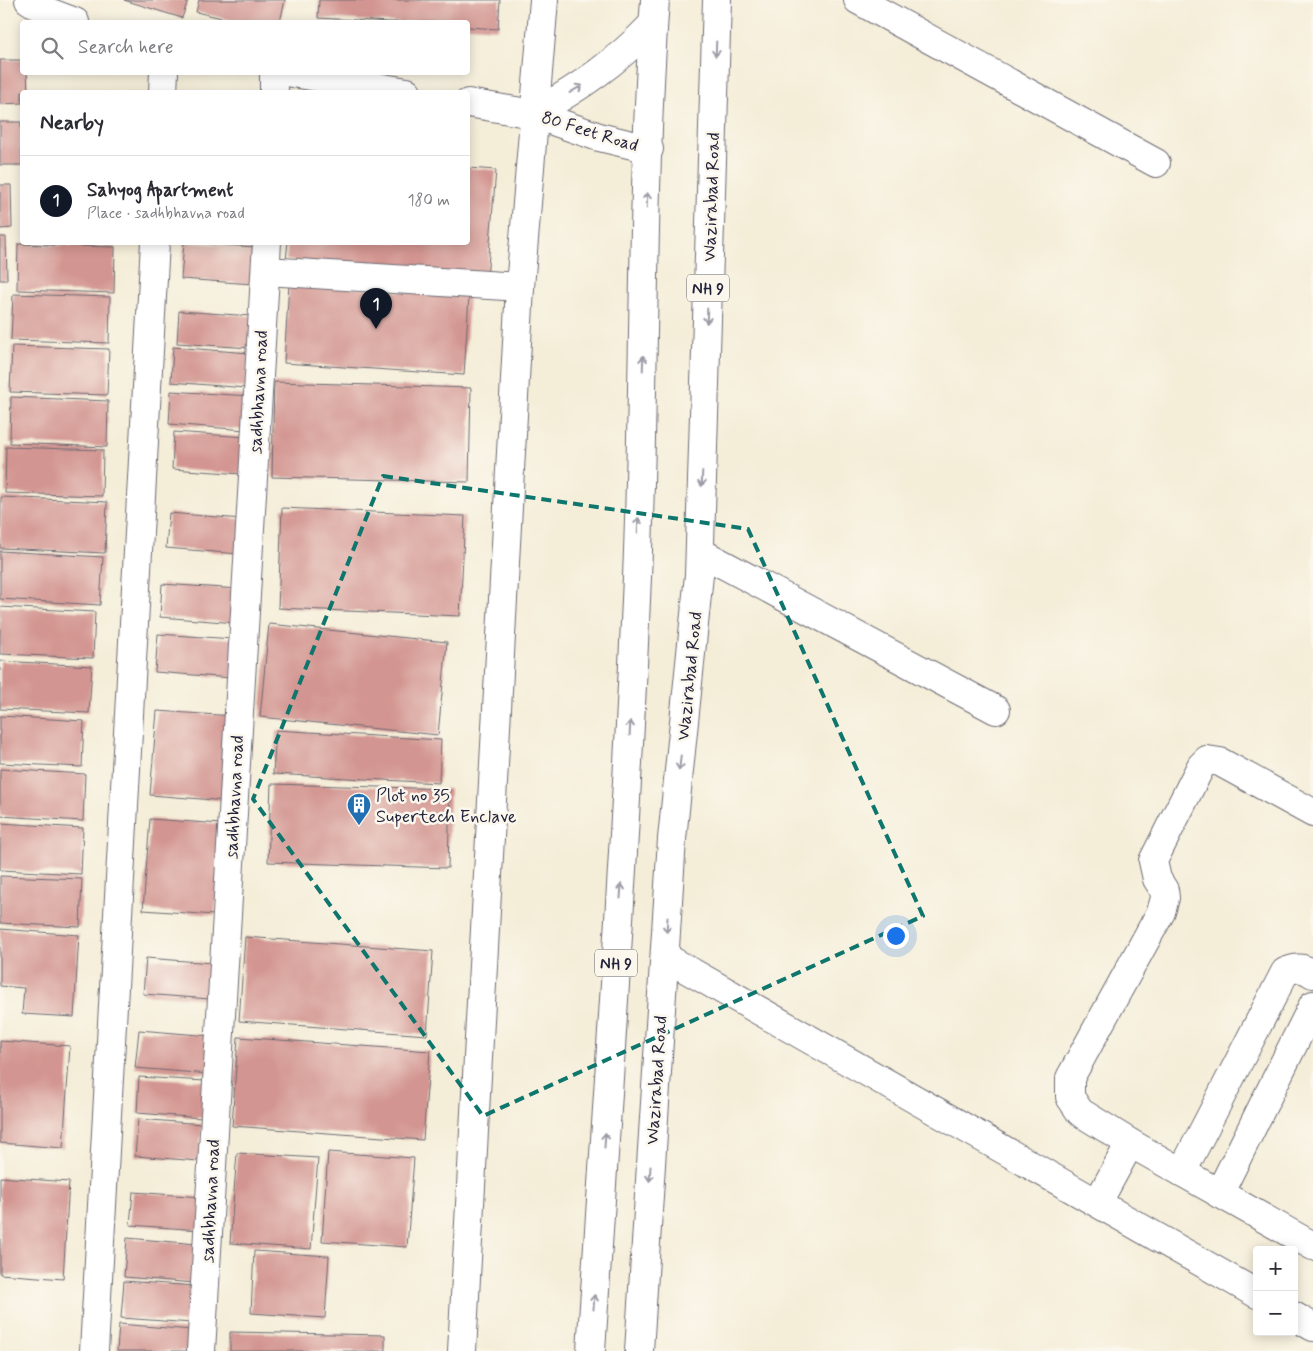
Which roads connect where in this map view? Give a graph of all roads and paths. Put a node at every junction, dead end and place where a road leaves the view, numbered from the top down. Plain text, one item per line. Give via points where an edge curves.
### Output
1 (29, 0) edge
2 (544, 0) edge
3 (717, 0) edge
4 (858, 0) edge
5 (654, 12) edge
6 (70, 20) edge
7 (164, 75) edge
8 (274, 75) edge
9 (305, 75) edge
10 (163, 90) edge
11 (274, 90) edge
12 (395, 90) edge
13 (470, 103) edge
14 (533, 114) junction
15 (649, 149) junction
16 (1156, 162) dead end
17 (155, 245) edge
18 (267, 245) edge
19 (266, 271) junction
20 (520, 287) junction
21 (699, 563) junction
22 (996, 710) dead end
23 (1313, 813) edge
24 (664, 957) junction
25 (1313, 974) edge
26 (1313, 1005) edge
27 (1130, 1143) junction
28 (1182, 1172) junction
29 (1219, 1194) junction
30 (1098, 1202) junction
31 (1313, 1246) edge
32 (1253, 1292) edge
33 (1298, 1318) edge
34 (1313, 1327) edge
35 (94, 1351) edge
36 (202, 1351) edge
37 (462, 1351) edge
38 (591, 1351) edge
39 (639, 1351) edge

1 - 6 main road
2 - 14 main road
3 -> 21 main road, Wazirabad Road / NH 9
4 - 16 main road
14 -> 5 main road, 80 Feet Road via 581,87 629,49
5 - 15 main road, NH 9
7 - 10 main road
8 - 11 main road
9 - 12 main road
13 - 14 main road, 80 Feet Road
14 - 15 main road, 80 Feet Road via 599,137
14 - 20 main road
38 -> 15 main road, NH 9 via 626,808 637,574
17 - 35 main road
18 - 19 main road, sadhbhavna road
19 - 20 main road
19 - 36 main road, sadhbhavna road
20 - 37 main road
21 - 22 main road
21 -> 24 main road, Wazirabad Road via 672,838
23 - 27 main road via 1220,762 1208,760 1200,766 1153,861 1157,879 1164,890 1161,912 1070,1078 1070,1097 1080,1112
24 - 30 main road via 1013,1158
24 -> 39 main road, Wazirabad Road
25 - 28 main road via 1295,968 1285,972
26 - 29 main road
27 - 28 main road
27 - 30 main road
28 - 29 main road
29 - 31 main road
30 - 32 main road
33 - 34 main road

